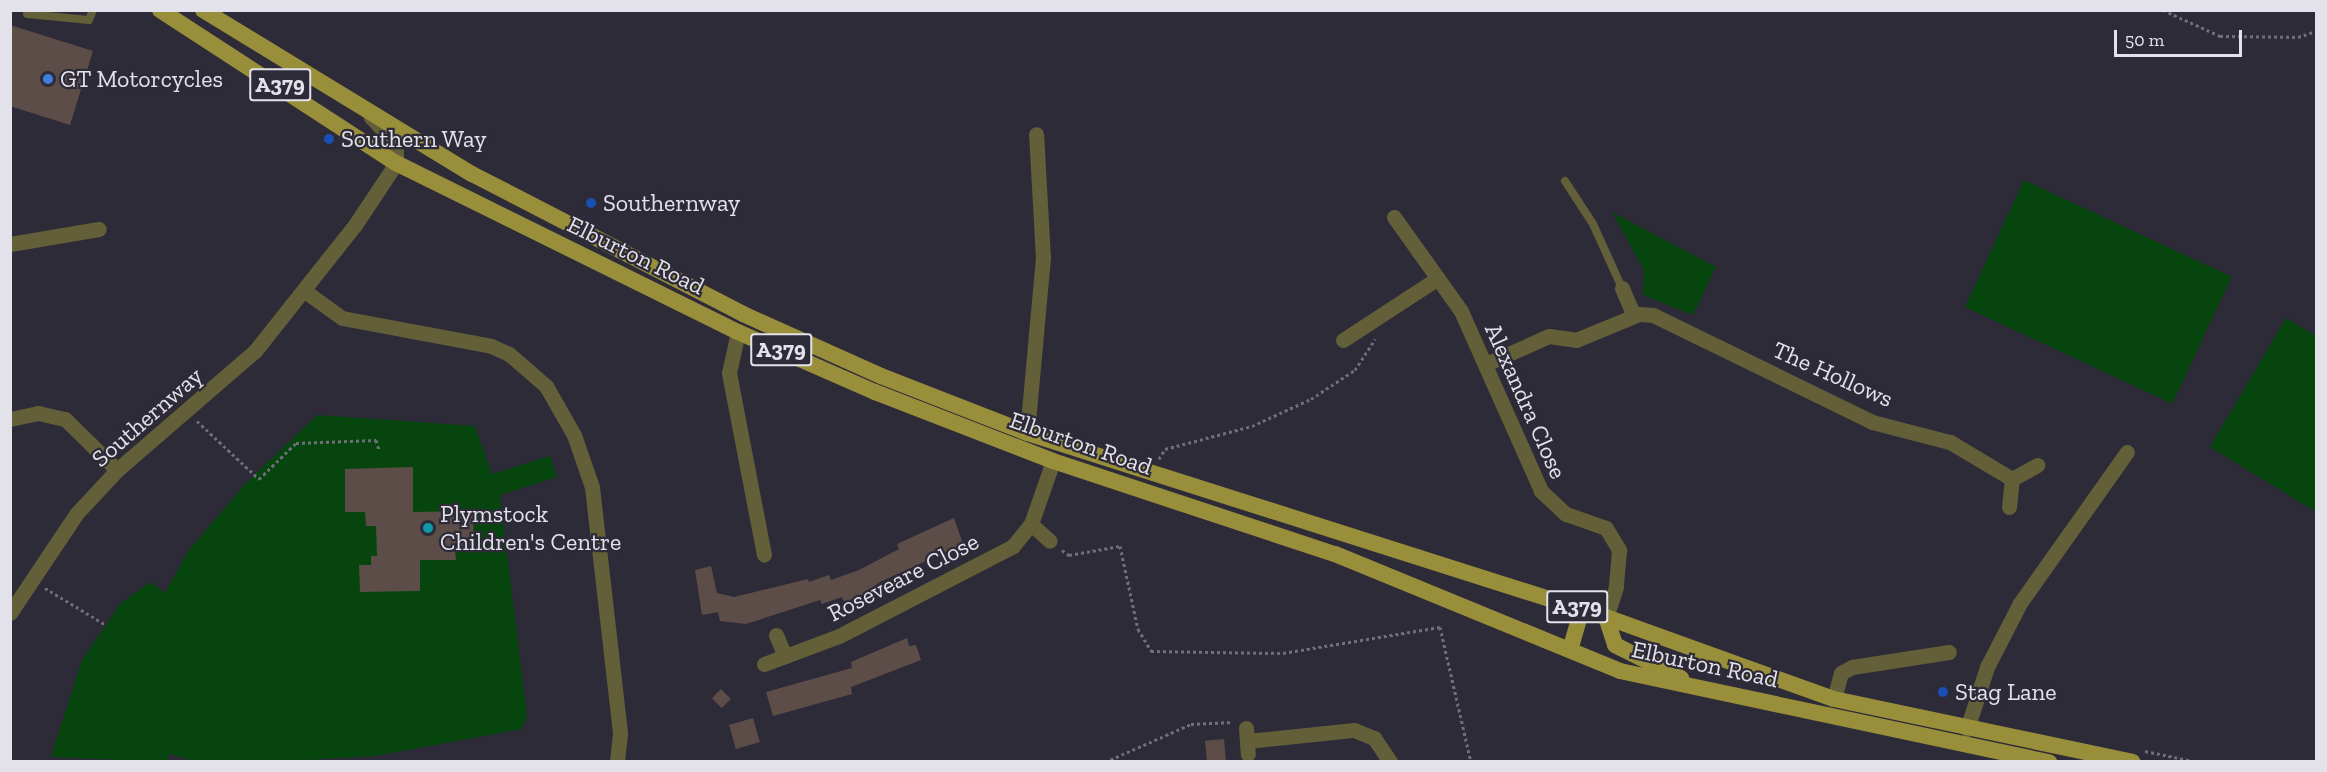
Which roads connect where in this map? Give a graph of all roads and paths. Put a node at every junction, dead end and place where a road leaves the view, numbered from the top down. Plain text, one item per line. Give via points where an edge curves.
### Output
1 (93, 10) edge
2 (160, 10) edge
3 (203, 10) edge
4 (2163, 10) edge
5 (27, 14) dead end
6 (2316, 31) edge
7 (371, 117) junction
8 (1036, 134) dead end
9 (396, 163) junction
10 (1565, 181) dead end
11 (1394, 217) dead end
12 (99, 229) dead end
13 (10, 244) edge
14 (1438, 278) junction
15 (1622, 288) joint
16 (306, 292) junction
17 (1634, 316) junction
18 (1376, 319) junction
19 (738, 332) junction
20 (1343, 340) dead end
21 (1486, 363) junction
22 (188, 411) junction
23 (10, 419) edge
24 (1027, 433) junction
25 (379, 450) dead end
26 (2127, 452) dead end
27 (1053, 460) junction
28 (2037, 465) dead end
29 (1165, 467) dead end
30 (117, 470) junction
31 (2012, 479) junction
32 (2009, 507) dead end
33 (1031, 524) junction
34 (1050, 541) joint
35 (764, 555) dead end
36 (31, 579) junction
37 (1512, 587) junction
38 (10, 613) edge
39 (1606, 617) junction
40 (106, 625) dead end
41 (776, 635) dead end
42 (1570, 650) junction
43 (1948, 652) dead end
44 (785, 656) junction
45 (764, 664) dead end
46 (1704, 689) junction
47 (1834, 699) junction
48 (1967, 729) junction
49 (1247, 741) joint
50 (2135, 756) edge
51 (617, 762) edge
52 (1105, 762) edge
53 (1390, 762) edge
54 (1471, 762) edge
55 (2049, 762) edge
56 (2198, 762) edge

1 - 5 lane via 89,20
2 - 9 main road, Elburton Road / A379
3 - 7 main road, Elburton Road / A379
4 - 6 path via 2220,36 2298,37
7 - 9 street via 396,144
7 - 24 main road, Elburton Road / A379 via 472,174 743,314 881,376
8 - 24 street via 1043,258
9 - 16 street, Southernway
9 - 19 main road, Elburton Road / A379
10 - 15 lane via 1593,224
11 - 14 street, Alexandra Close
12 - 13 street
14 - 18 street
14 - 21 street, Alexandra Close
15 - 17 street
16 - 22 street, Southernway via 255,351
16 - 51 street via 342,318 490,346 509,354 546,386 574,435 592,487 620,734
17 - 21 street via 1576,340 1550,336 1534,340
17 - 31 street, The Hollows via 1670,320 1872,423 1950,442
18 - 20 street
18 - 29 path via 1375,346 1355,370 1329,388 1252,426 1165,449 1155,464
19 - 27 main road, Elburton Road / A379
19 - 35 street via 729,373
21 - 39 street, Alexandra Close via 1541,491 1566,514 1606,528 1619,550 1616,587
22 - 25 path via 259,479 296,443 376,440
22 - 30 street, Southernway
23 - 30 street via 38,413 65,418
24 - 37 main road, Elburton Road / A379
26 - 48 street via 2020,603 1987,667
27 - 33 street, Roseveare Close
27 - 42 main road, Elburton Road / A379 via 1335,554
28 - 31 street
30 - 36 street, Southernway via 77,513
31 - 32 street
33 - 34 street
33 - 44 street, Roseveare Close via 1013,546 987,561 839,636
34 - 54 path via 1069,555 1120,546 1138,629 1151,651 1283,653 1440,627
36 - 38 street, Southernway
36 - 40 path
37 - 39 main road, Elburton Road / A379
37 - 42 main road, A379 via 1574,612 1580,628
39 - 46 main road, A379 via 1615,645
39 - 47 main road, Elburton Road / A379
41 - 44 street
42 - 46 main road, Elburton Road / A379 via 1620,671
43 - 47 street via 1852,667 1841,673
44 - 45 street, Roseveare Close
46 - 55 main road, Elburton Road / A379
47 - 48 main road, Elburton Road / A379
48 - 50 main road, Elburton Road / A379
49 - 52 path via 1236,722 1191,724
49 - 53 street via 1354,730 1374,738
50 - 56 path

